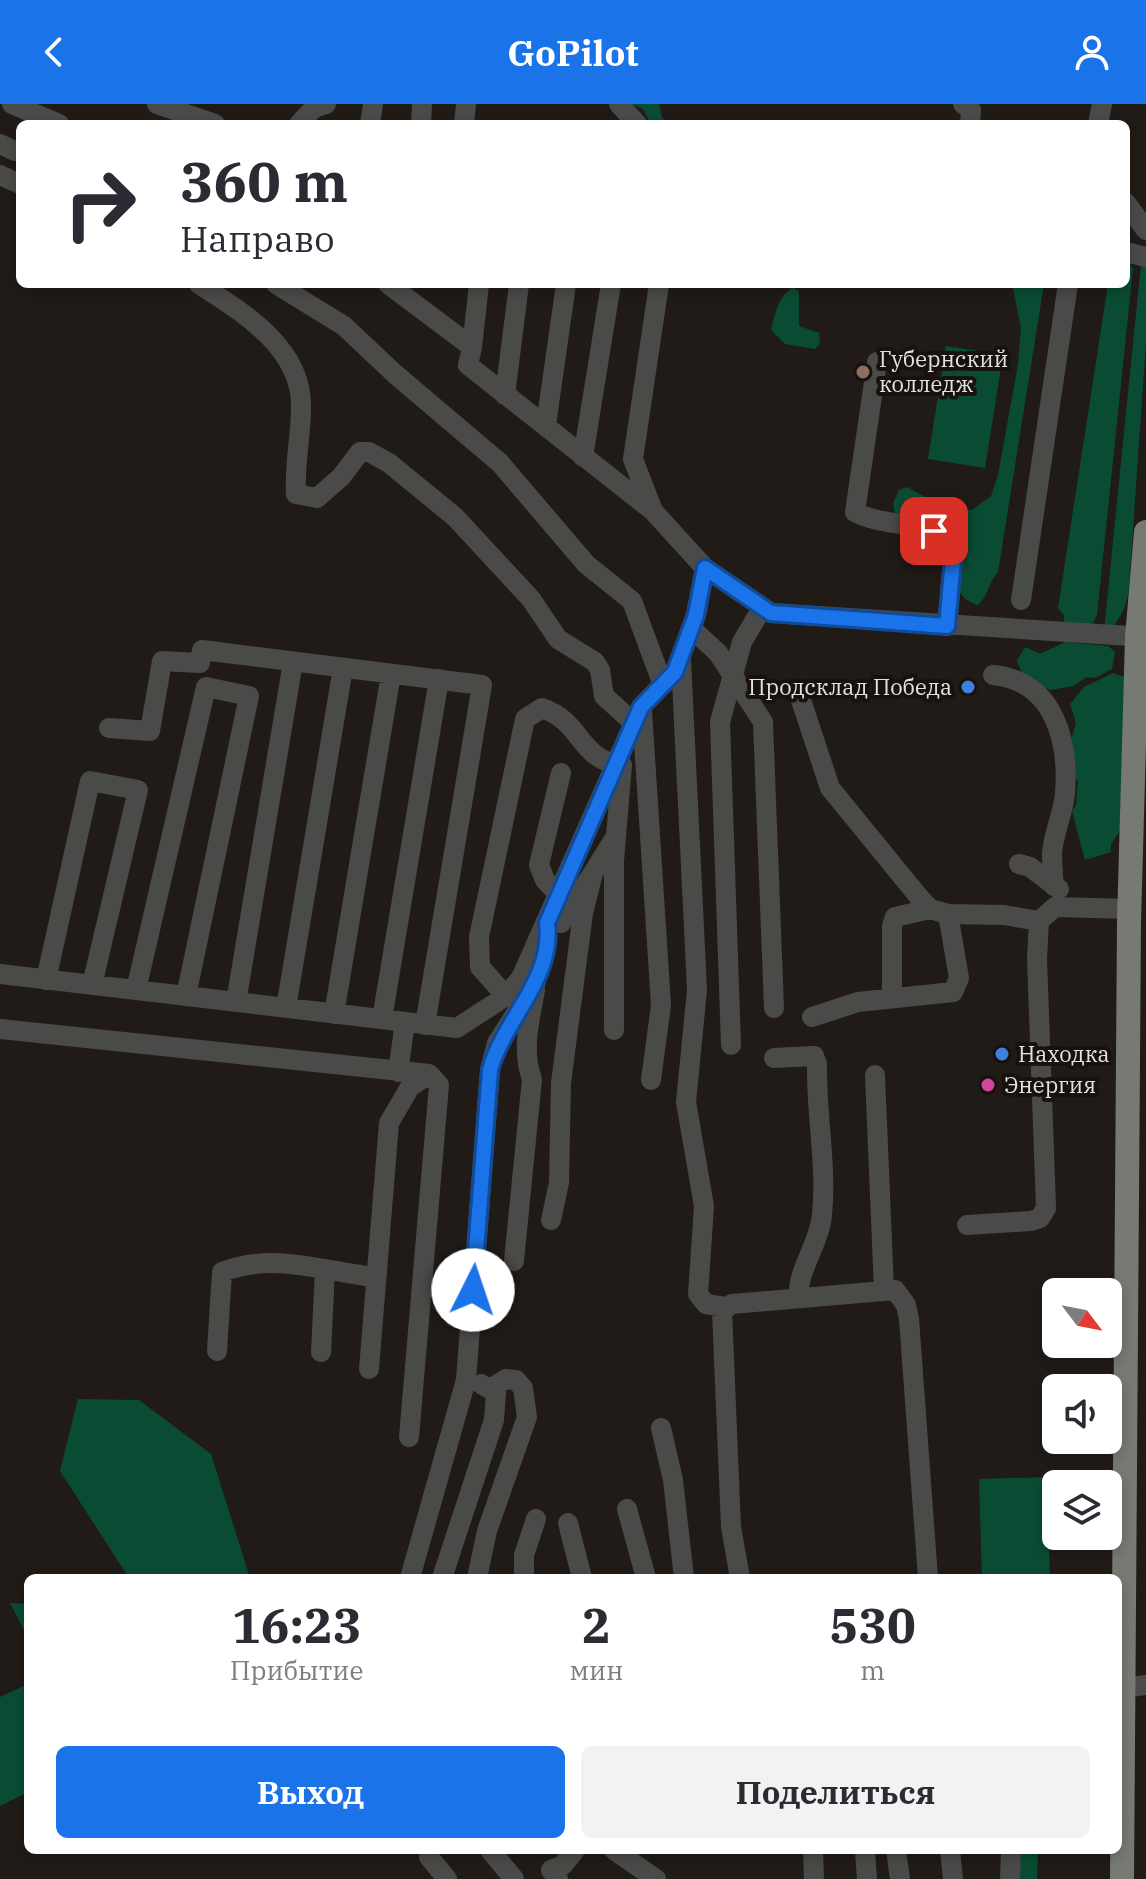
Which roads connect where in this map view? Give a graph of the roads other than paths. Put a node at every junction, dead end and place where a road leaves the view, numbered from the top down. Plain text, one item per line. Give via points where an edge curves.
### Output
1 (12, 104) edge
2 (157, 104) edge
3 (326, 104) edge
4 (619, 104) edge
5 (963, 104) edge
6 (50, 120) edge
7 (203, 120) edge
8 (303, 120) edge
9 (633, 120) edge
10 (970, 120) edge
11 (1130, 208) edge
12 (1146, 230) edge
13 (205, 288) edge
14 (282, 288) edge
15 (401, 288) edge
16 (479, 288) edge
17 (518, 288) edge
18 (565, 288) edge
19 (610, 288) edge
20 (658, 288) edge
21 (1067, 288) edge
22 (472, 347) junction
23 (877, 362) dead end
24 (505, 395) junction
25 (546, 425) junction
26 (583, 457) junction
27 (653, 511) junction
28 (1146, 532) edge
29 (705, 568) junction
30 (1021, 600) dead end
31 (762, 608) junction
32 (947, 626) junction
33 (691, 628) junction
34 (1142, 637) edge
35 (681, 657) junction
36 (293, 662) junction
37 (343, 668) junction
38 (391, 674) junction
39 (993, 675) dead end
40 (439, 679) junction
41 (734, 681) junction
42 (663, 685) junction
43 (801, 700) dead end
44 (638, 715) junction
45 (109, 728) dead end
46 (620, 759) junction
47 (1141, 765) edge
48 (561, 773) dead end
49 (616, 836) junction
50 (1019, 864) dead end
51 (593, 873) junction
52 (1054, 886) junction
53 (560, 896) junction
54 (1075, 906) junction
55 (939, 911) junction
56 (1135, 918) edge
57 (1039, 921) junction
58 (547, 923) junction
59 (550, 945) junction
60 (0, 974) edge
61 (46, 980) junction
62 (536, 982) junction
63 (92, 985) junction
64 (136, 990) junction
65 (186, 996) junction
66 (506, 996) junction
67 (892, 998) junction
68 (236, 1002) junction
69 (286, 1008) junction
70 (774, 1008) dead end
71 (334, 1014) junction
72 (812, 1017) dead end
73 (382, 1019) junction
74 (415, 1023) junction
75 (0, 1029) edge
76 (614, 1030) dead end
77 (731, 1045) dead end
78 (774, 1058) dead end
79 (398, 1072) junction
80 (429, 1074) junction
81 (875, 1075) dead end
82 (651, 1080) dead end
83 (1136, 1174) edge
84 (551, 1220) dead end
85 (967, 1225) dead end
86 (514, 1261) dead end
87 (325, 1269) junction
88 (374, 1277) junction
89 (884, 1290) junction
90 (799, 1298) junction
91 (725, 1307) junction
92 (217, 1351) dead end
93 (321, 1352) dead end
94 (369, 1369) dead end
95 (466, 1380) junction
96 (490, 1389) junction
97 (661, 1428) dead end
98 (409, 1437) dead end
99 (627, 1509) dead end
100 (536, 1519) dead end
101 (568, 1523) dead end
102 (411, 1574) edge
103 (443, 1574) edge
104 (478, 1574) edge
105 (524, 1574) edge
106 (581, 1574) edge
107 (645, 1574) edge
108 (684, 1574) edge
109 (739, 1574) edge
110 (928, 1574) edge
111 (1129, 1688) edge
112 (493, 1854) edge
113 (545, 1854) edge
114 (572, 1854) edge
115 (620, 1854) edge
116 (813, 1854) edge
117 (865, 1854) edge
118 (897, 1854) edge
119 (950, 1854) edge
120 (1011, 1854) edge
121 (429, 1857) dead end
122 (552, 1876) edge
123 (447, 1879) edge
124 (514, 1879) edge
125 (656, 1879) edge
126 (814, 1879) edge
127 (867, 1879) edge
128 (900, 1879) edge
129 (953, 1879) edge
130 (1010, 1879) edge
131 (1122, 1879) edge

1 - 6 street
2 - 7 street
3 - 8 street
4 - 9 street
5 - 10 street via 971,110
11 - 12 street
13 - 44 street via 247,315 284,353 302,404 296,494 317,498 360,452 389,463 455,517 531,599 558,639 595,662 604,696
14 - 42 street via 344,326 500,463 586,564 632,601
15 - 22 street
16 - 22 street
17 - 24 street
18 - 25 street
19 - 26 street
20 - 27 street via 633,459
21 - 30 street
22 - 24 street via 468,365
23 - 32 street via 855,512 870,520 934,531 947,540 953,560
24 - 25 street
25 - 26 street
26 - 27 street
27 - 29 street
28 - 34 main road
29 - 31 street
29 - 33 street
31 - 32 street via 771,613
31 - 41 street via 742,642
32 - 34 street
33 - 35 street
33 - 41 street via 718,653
34 - 47 main road
35 - 42 street
35 - 91 street via 697,990 686,1102 704,1206 698,1294 706,1304
36 - 37 street
36 - 45 street via 202,650 200,663 162,661 150,731
36 - 68 street
37 - 38 street
37 - 69 street
38 - 40 street
38 - 71 street
39 - 52 street via 1035,692 1061,727 1065,793 1054,841
40 - 73 street
40 - 74 street via 482,685
41 - 70 street via 763,722
41 - 77 street via 720,722
42 - 44 street
43 - 55 street via 830,788
44 - 46 street
44 - 82 street via 661,1005
46 - 49 street
46 - 53 street
46 - 66 street via 591,755 563,715 542,708 525,719 479,937 480,967
47 - 56 main road
48 - 53 street via 539,865
49 - 51 street
49 - 76 street
50 - 52 street
51 - 59 street
51 - 84 street via 561,1083 561,1158
52 - 54 street
53 - 58 street
54 - 56 street
54 - 57 street via 1055,907
55 - 57 street
55 - 67 street via 895,917
55 - 67 street via 962,991
56 - 83 main road
57 - 85 street via 1046,1208 1031,1221
58 - 59 street
58 - 66 street via 521,978
59 - 62 street
60 - 61 street
61 - 63 street
61 - 63 street via 90,781 138,790
62 - 86 street via 527,1036 526,1063 532,1079
62 - 95 street via 497,1043 490,1070
63 - 64 street
64 - 65 street
64 - 65 street via 206,687 249,696
65 - 68 street
66 - 74 street via 457,1028
67 - 72 street
68 - 69 street
69 - 71 street
71 - 73 street
73 - 74 street
74 - 79 street
75 - 79 street
78 - 90 street via 805,1054 814,1056 817,1064 823,1210 820,1236 797,1282
79 - 80 street
80 - 88 street via 410,1087 389,1123
80 - 98 street via 439,1085
81 - 89 street
83 - 111 main road
87 - 88 street
87 - 92 street via 303,1262 245,1263 222,1272
87 - 93 street
88 - 94 street
89 - 90 street
89 - 110 street via 895,1290 909,1319
90 - 91 street
91 - 109 street via 721,1318 731,1527
95 - 96 street
95 - 102 street
96 - 103 street via 496,1393 494,1420
96 - 104 street via 506,1379 516,1380 523,1388 527,1417 487,1531
97 - 108 street
99 - 107 street
100 - 105 street via 524,1555
101 - 106 street
111 - 131 main road
112 - 124 street
113 - 122 street
114 - 122 street
115 - 125 street
116 - 126 street
117 - 127 street
118 - 128 street
119 - 129 street
120 - 130 street
121 - 123 street

